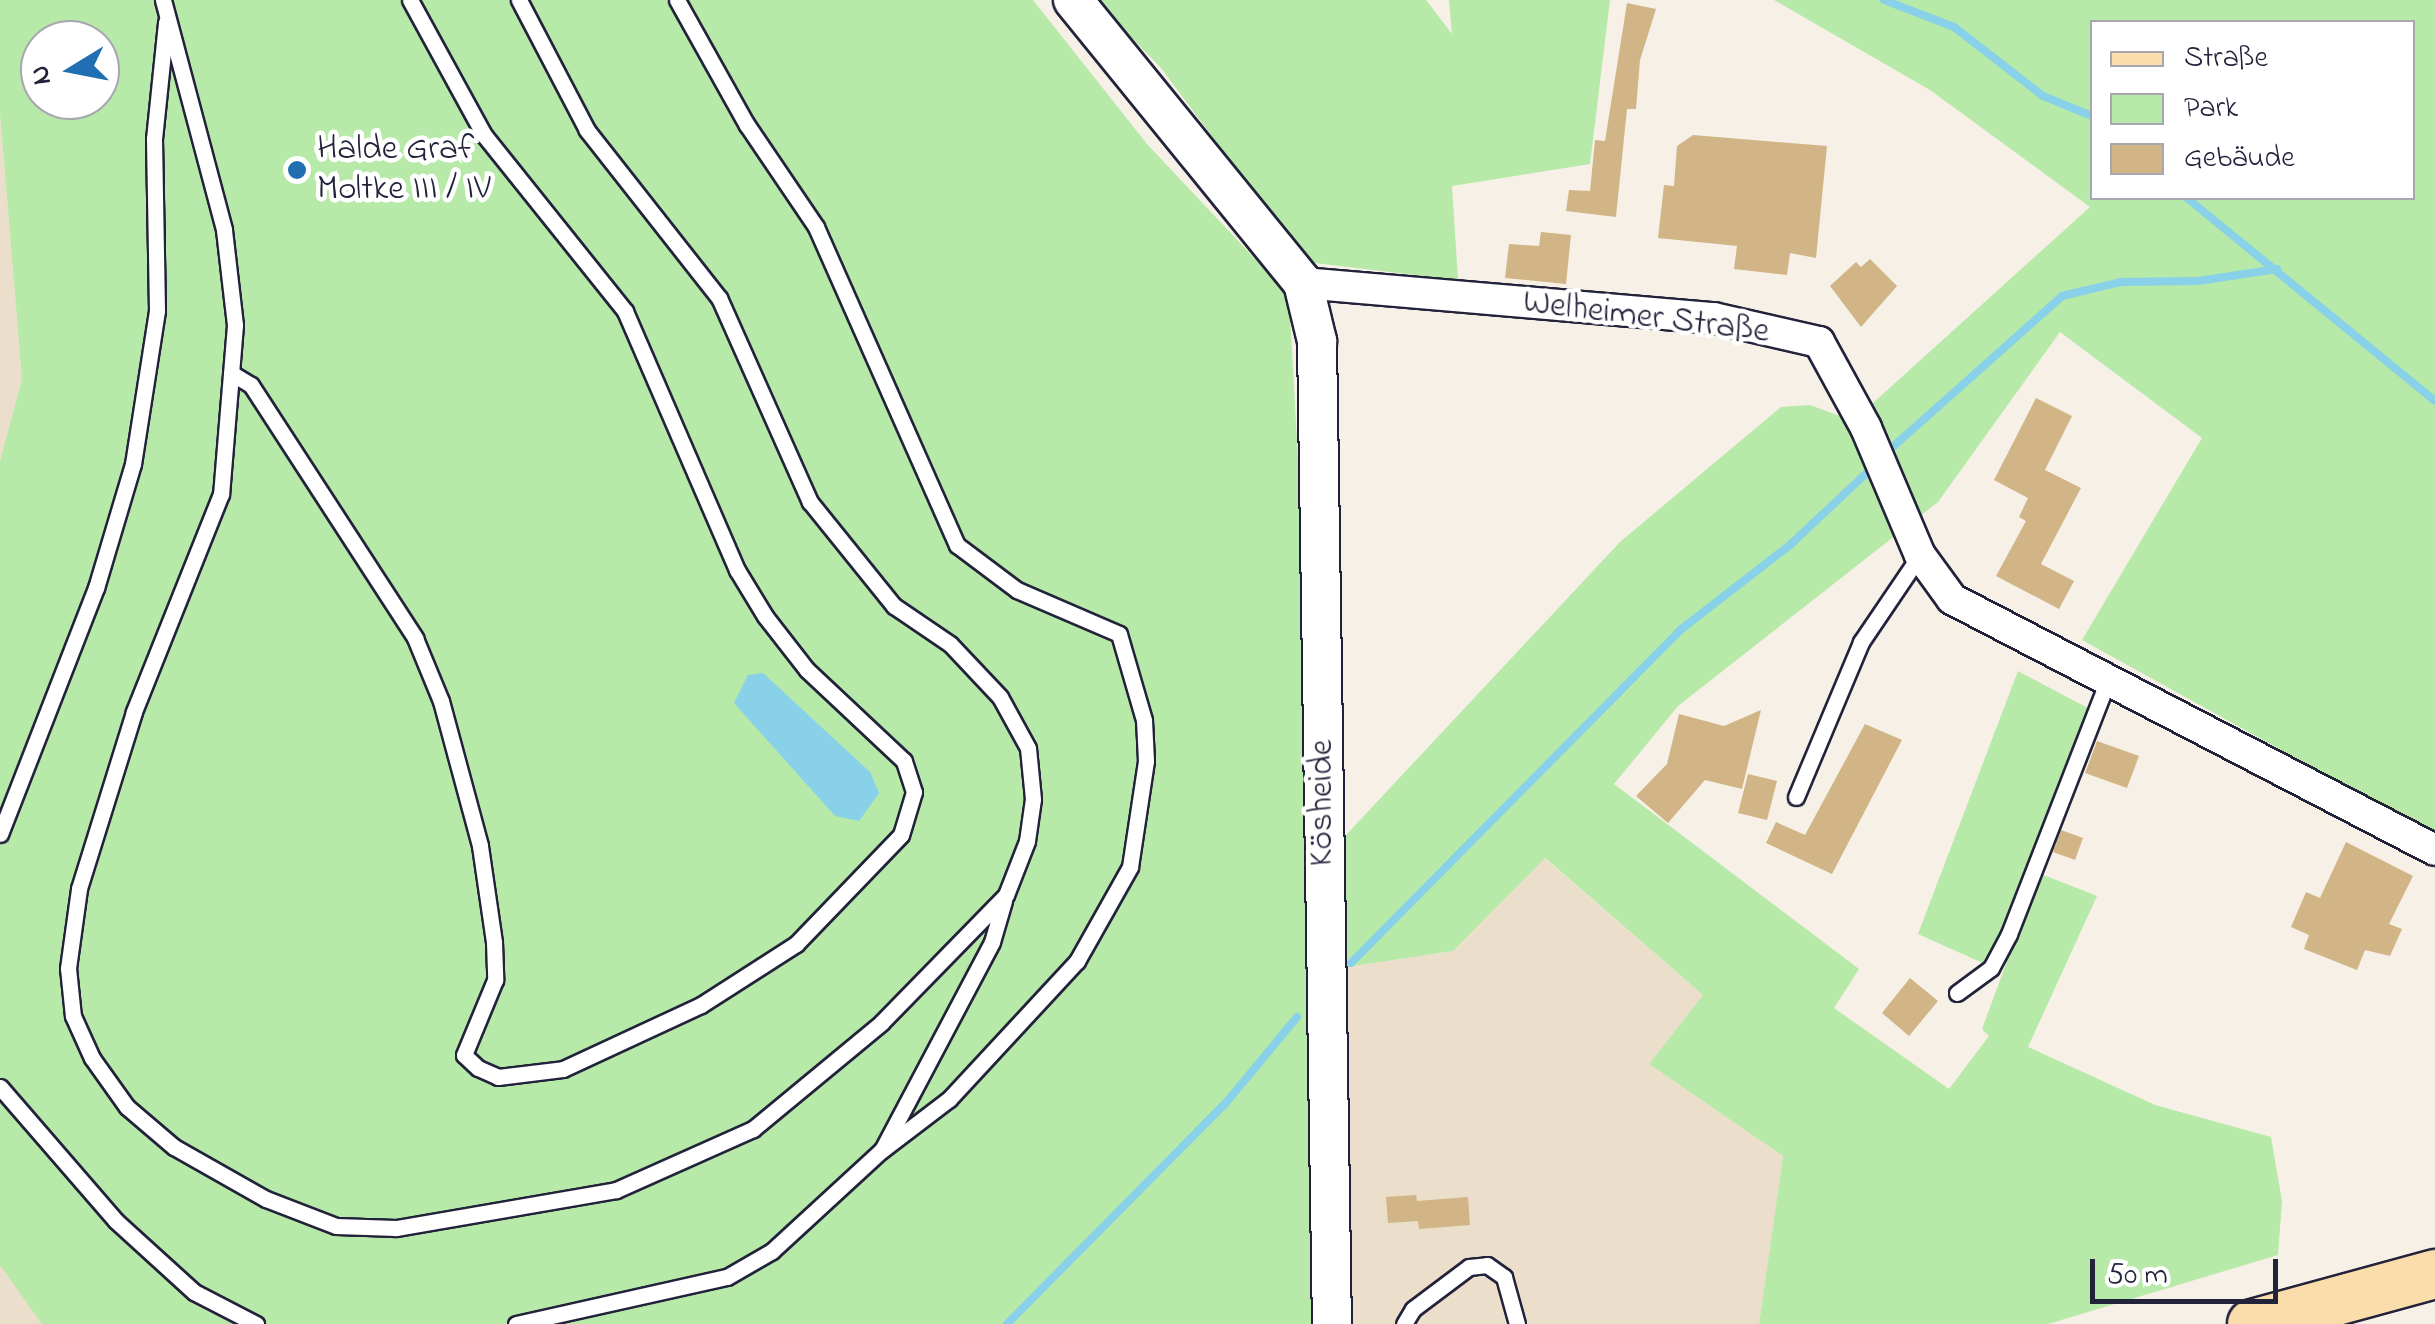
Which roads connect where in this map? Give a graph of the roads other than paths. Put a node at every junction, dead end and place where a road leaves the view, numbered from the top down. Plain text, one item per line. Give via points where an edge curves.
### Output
1 (410, 0) edge
2 (519, 0) edge
3 (677, 0) edge
4 (1073, 0) edge
5 (165, 6) edge
6 (1302, 283) junction
7 (231, 373) junction
8 (1920, 555) junction
9 (2108, 682) junction
10 (1796, 797) dead end
11 (0, 834) edge
12 (2435, 850) edge
13 (1006, 895) junction
14 (1957, 993) dead end
15 (0, 1087) edge
16 (882, 1150) junction
17 (2435, 1274) edge
18 (2435, 1304) edge
19 (256, 1324) edge
20 (516, 1324) edge
21 (1332, 1324) edge
22 (1404, 1324) edge
23 (1517, 1324) edge
24 (2252, 1324) edge
25 (2369, 1324) edge

1 - 7 lane via 484,135 624,311 737,570 766,616 807,670 904,761 914,792 901,835 796,944 701,1005 563,1070 498,1077 478,1068 464,1055 495,980 494,942 480,846 441,700 416,638 251,385
2 - 13 lane via 587,130 719,298 810,502 894,606 950,644 1000,697 1028,748 1033,799 1027,841
3 - 16 lane via 747,125 816,227 957,545 1017,590 1119,634 1144,720 1146,761 1130,867 1077,961 949,1099
4 - 6 street
5 - 7 lane via 224,230 236,325
5 - 11 lane via 154,139 157,310 133,464 96,588
6 - 8 street, Welheimer Straße via 1714,318 1819,342 1866,428
6 - 21 street, Kösheide via 1317,340 1320,396
7 - 13 lane via 221,494 134,712 78,888 68,968 74,1016 92,1058 127,1107 174,1147 266,1200 336,1226 445,1222 616,1190 753,1129 804,1092
8 - 9 street, Welheimer Straße via 1952,598
8 - 10 lane via 1861,642
9 - 12 street, Welheimer Straße
9 - 14 lane via 2009,934 1991,968
13 - 16 lane via 992,942
15 - 19 lane via 116,1221 194,1292
16 - 20 lane via 772,1251 727,1277
17 - 24 main road
18 - 25 main road
22 - 23 lane via 1413,1309 1469,1267 1487,1265 1504,1277

